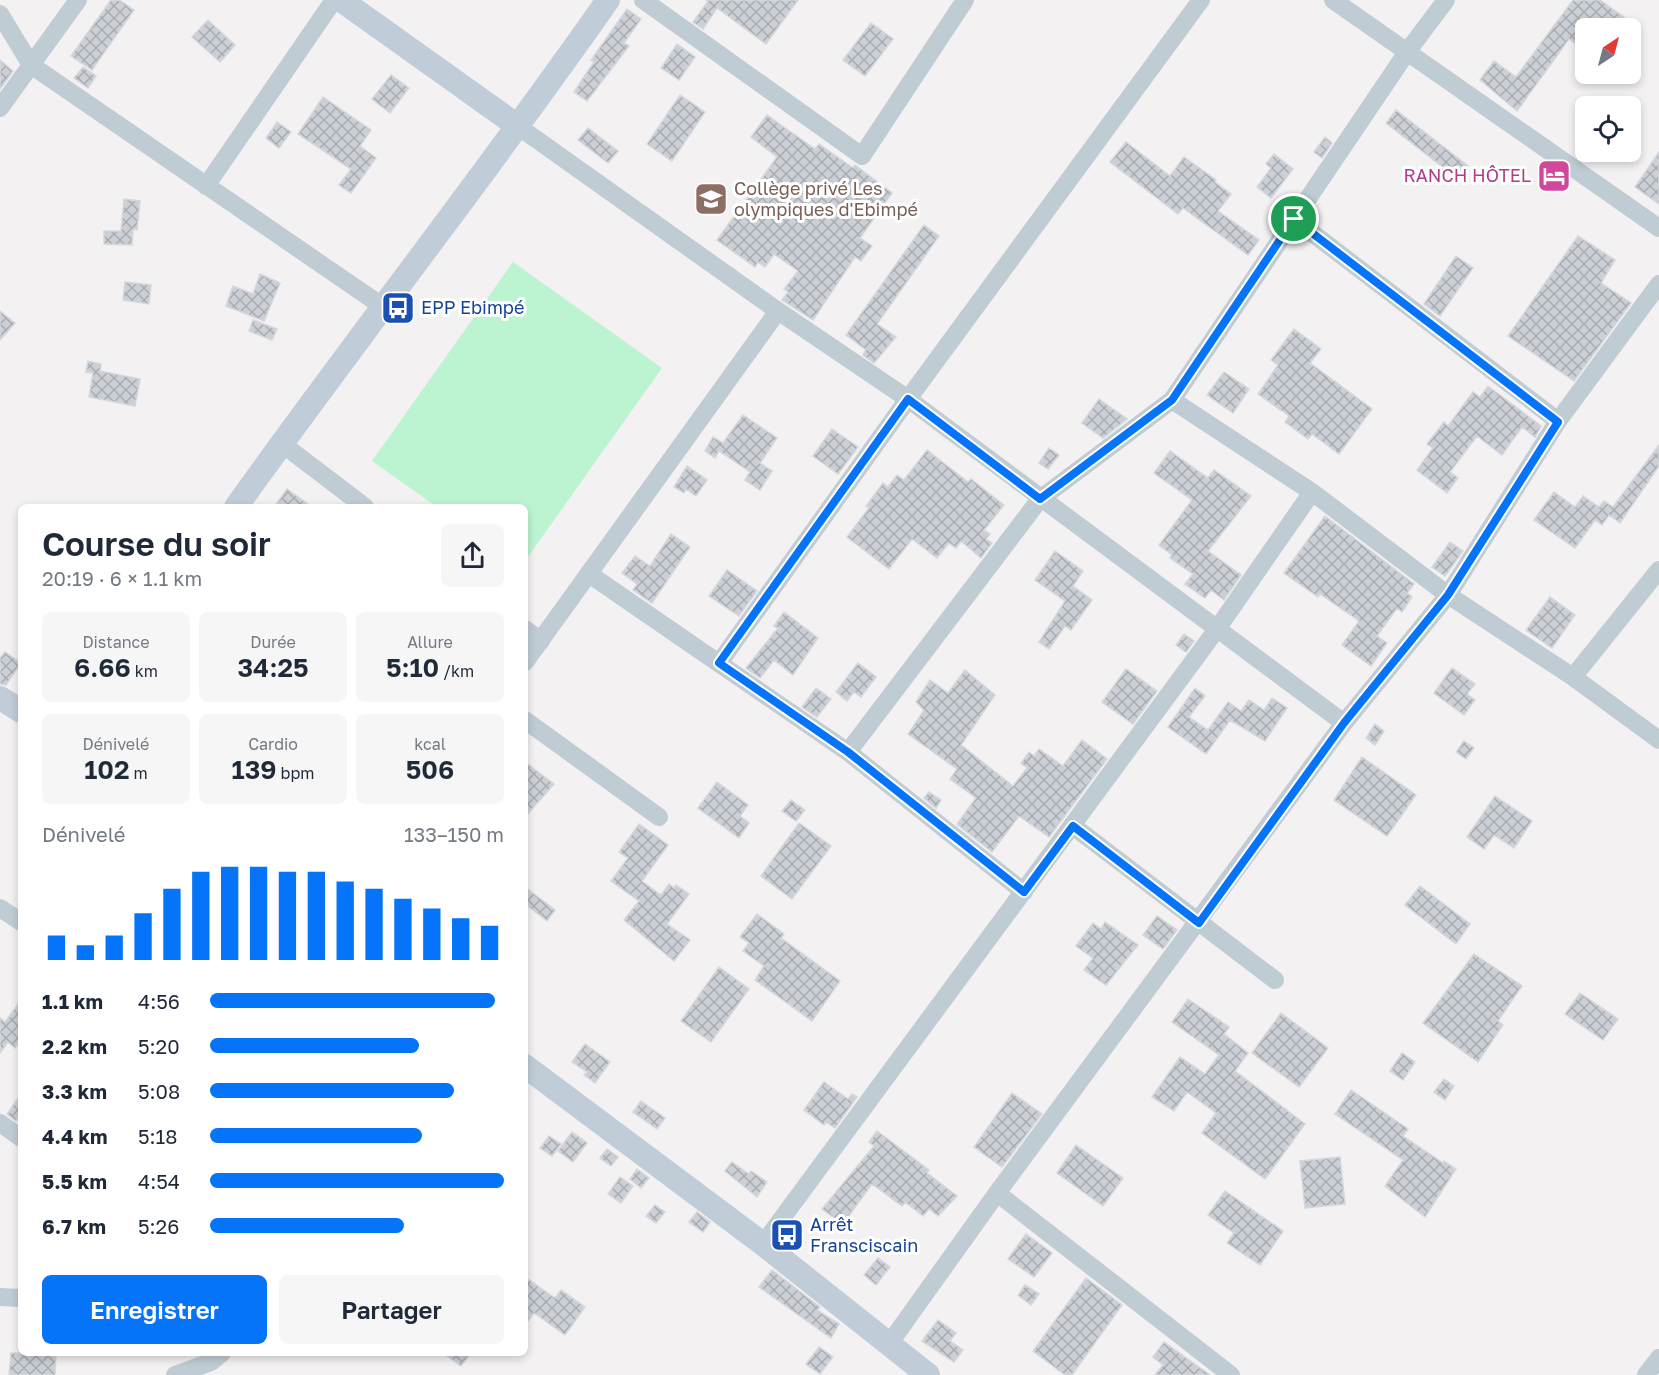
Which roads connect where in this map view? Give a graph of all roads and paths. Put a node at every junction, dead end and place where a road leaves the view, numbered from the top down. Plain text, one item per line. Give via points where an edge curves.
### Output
1 (78, 0) edge
2 (334, 0) edge
3 (341, 0) edge
4 (608, 0) edge
5 (643, 0) edge
6 (965, 0) edge
7 (1201, 0) edge
8 (1333, 0) edge
9 (1446, 0) edge
10 (0, 14) edge
11 (1407, 52) junction
12 (31, 65) junction
13 (0, 108) edge
14 (519, 127) junction
15 (207, 186) junction
16 (1294, 219) junction
17 (1659, 228) edge
18 (1659, 284) edge
19 (382, 306) junction
20 (778, 311) junction
21 (908, 399) junction
22 (1172, 400) junction
23 (1558, 422) junction
24 (282, 443) junction
25 (1312, 492) junction
26 (1040, 499) junction
27 (238, 504) edge
28 (361, 504) edge
29 (1659, 570) edge
30 (589, 574) junction
31 (1448, 595) junction
32 (1217, 629) junction
33 (528, 631) edge
34 (541, 641) junction
35 (528, 658) edge
36 (719, 663) junction
37 (1573, 677) junction
38 (0, 698) edge
39 (18, 709) edge
40 (528, 722) edge
41 (1344, 723) junction
42 (1659, 740) edge
43 (848, 752) junction
44 (659, 817) dead end
45 (1073, 826) junction
46 (1024, 892) junction
47 (0, 908) edge
48 (18, 920) edge
49 (1199, 923) junction
50 (1275, 980) dead end
51 (528, 1068) edge
52 (0, 1123) edge
53 (18, 1136) edge
54 (997, 1193) junction
55 (763, 1244) junction
56 (0, 1297) edge
57 (18, 1298) edge
58 (889, 1344) junction
59 (1659, 1358) edge
60 (217, 1363) edge
61 (175, 1375) edge
62 (928, 1375) edge
63 (1231, 1375) edge
64 (1646, 1375) edge

1 - 12 street
2 - 15 street
3 - 14 street
4 - 14 street
5 - 6 street via 862,156
7 - 21 street
8 - 11 street
9 - 11 street
10 - 12 street
11 - 16 street
11 - 17 street
12 - 13 street
12 - 15 street
14 - 19 street
14 - 20 street
15 - 19 street
16 - 22 street
16 - 23 street
18 - 23 street
19 - 24 street
20 - 21 street
20 - 30 street
21 - 26 street
21 - 36 street
22 - 25 street
22 - 26 street
23 - 31 street
24 - 27 street
24 - 28 street
25 - 31 street
25 - 32 street
26 - 32 street
26 - 43 street
29 - 37 street
30 - 34 street
30 - 36 street
31 - 37 street
31 - 41 street
32 - 41 street
32 - 45 street
33 - 34 street
34 - 35 street
36 - 43 street
37 - 42 street
38 - 39 street
40 - 44 street
41 - 49 street
43 - 46 street
45 - 46 street
45 - 49 street
46 - 55 street
47 - 48 street
49 - 50 street
49 - 54 street
51 - 55 street
52 - 53 street
54 - 58 street
54 - 63 street
55 - 58 street
56 - 57 street
58 - 62 street
59 - 64 street
60 - 61 street

